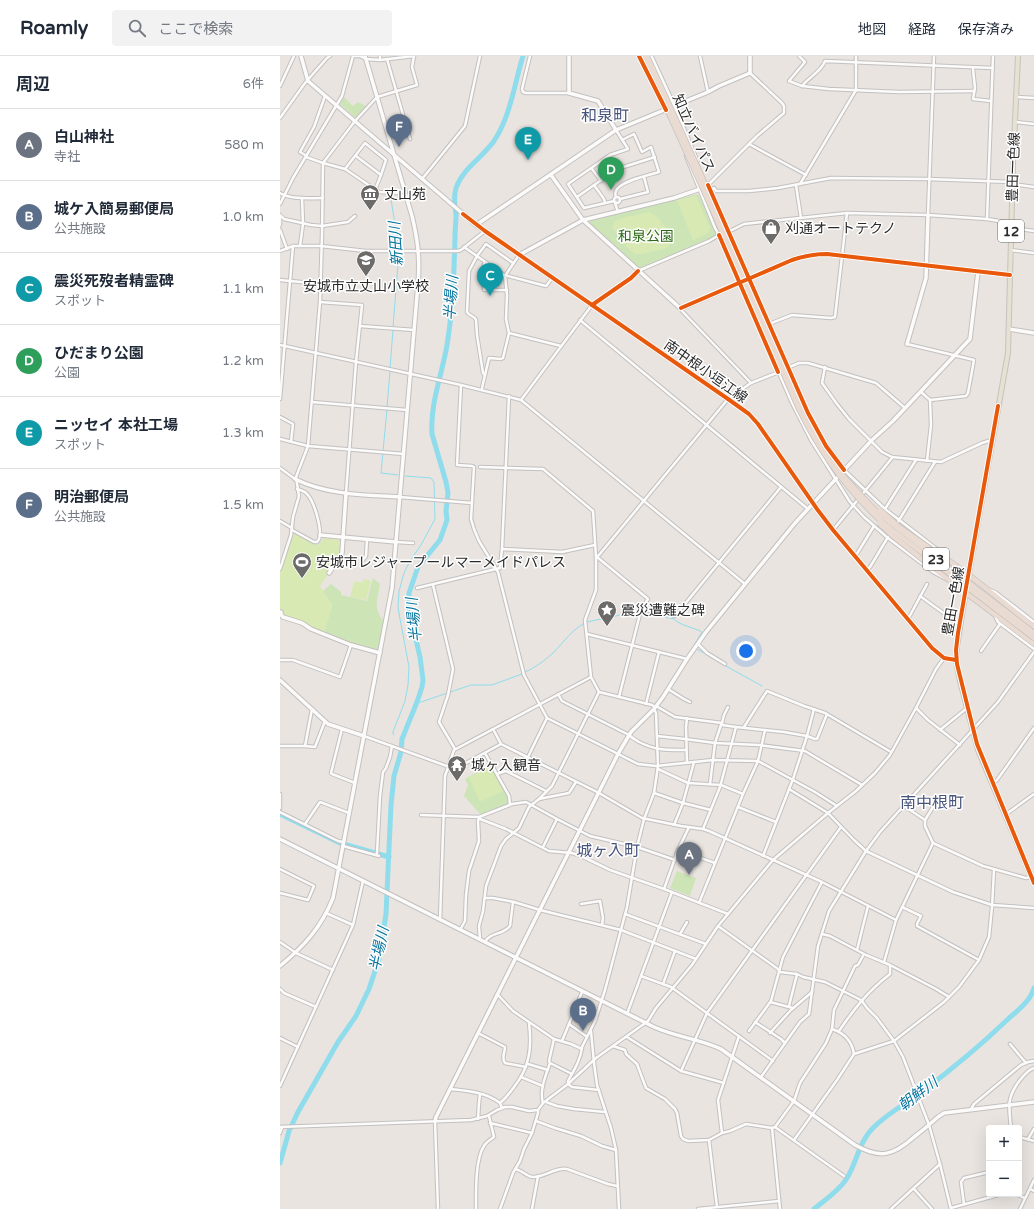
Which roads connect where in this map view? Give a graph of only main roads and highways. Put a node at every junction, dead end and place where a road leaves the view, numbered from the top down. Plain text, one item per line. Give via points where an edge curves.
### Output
1 (643, 56) edge
2 (647, 56) edge
3 (1018, 56) edge
4 (835, 471) junction
5 (845, 478) junction
6 (969, 574) junction
7 (965, 593) junction
8 (1034, 627) edge
9 (1034, 633) edge
10 (1034, 638) edge
11 (1034, 644) edge
12 (1034, 883) edge

1 - 4 highway, 知立バイパス / 23, bridge via 799,409 811,434
2 - 5 highway, 知立バイパス / 23, bridge via 806,414
3 - 6 main road, 豊田一色線 / 12 via 1007,359
4 - 7 highway, 23, bridge via 848,490 883,527
4 - 10 highway, 知立バイパス / 23, bridge via 883,523
5 - 6 highway, 23, bridge via 898,526
5 - 9 highway, 23, bridge via 889,522
6 - 7 main road, 豊田一色線 / 12
6 - 8 highway, 23
7 - 11 highway, 23
7 - 12 main road, 豊田一色線 / 12 via 956,660 972,730

